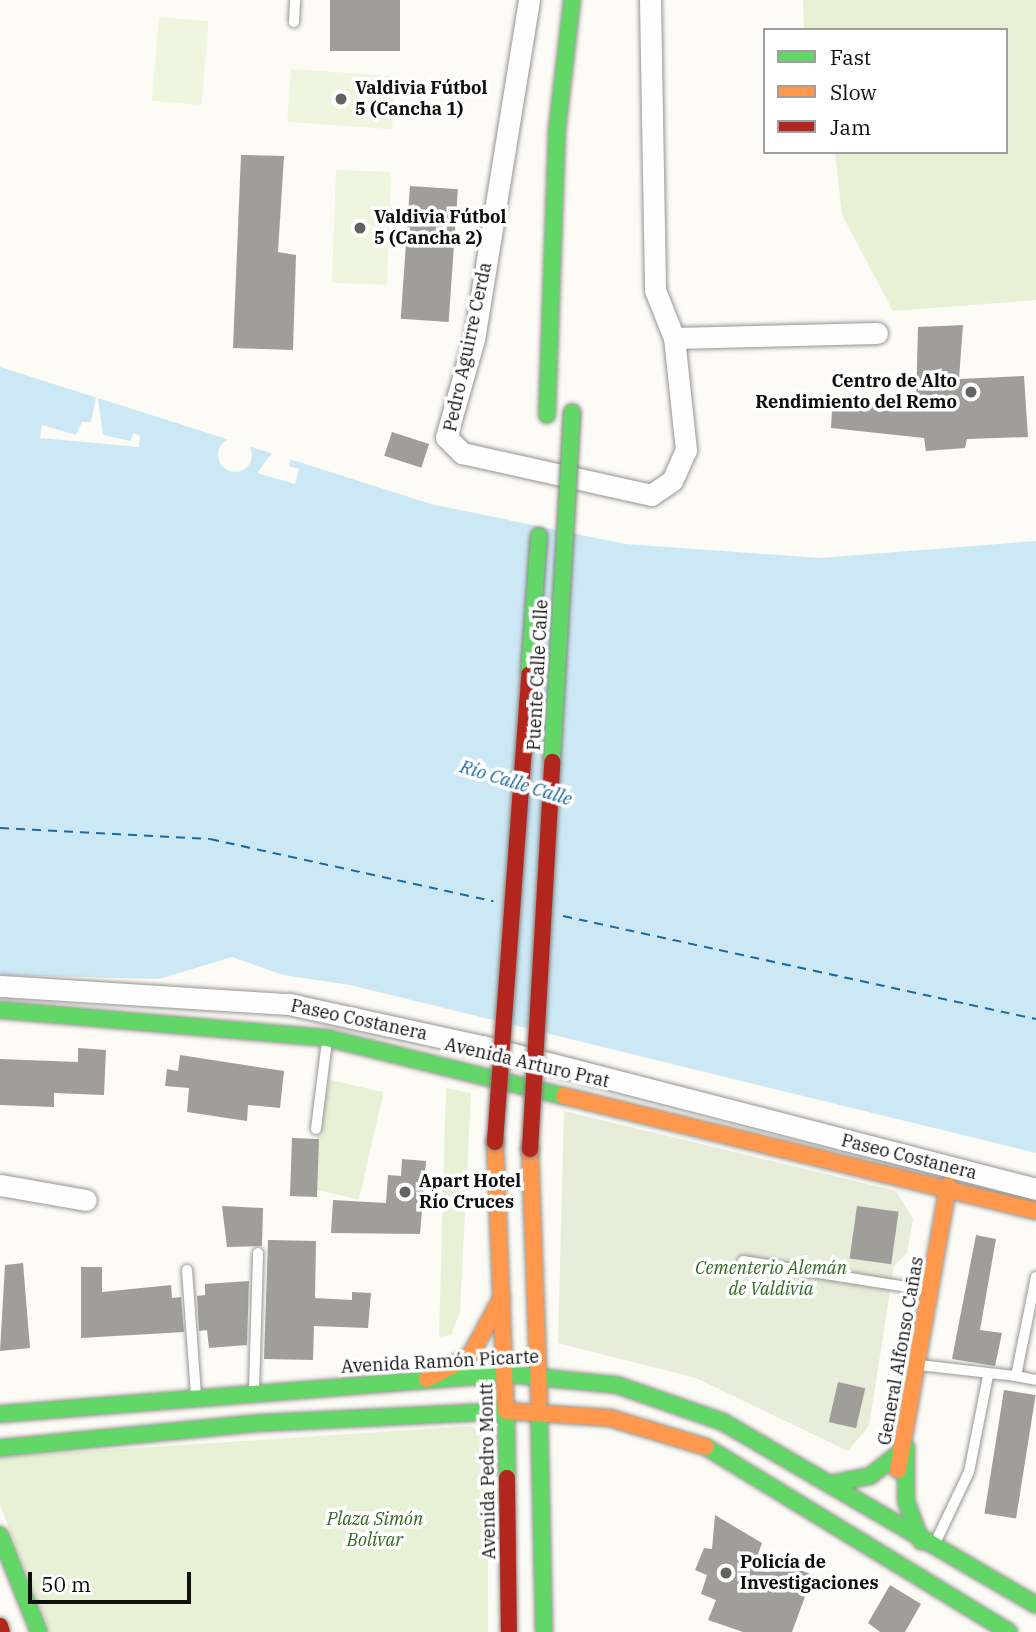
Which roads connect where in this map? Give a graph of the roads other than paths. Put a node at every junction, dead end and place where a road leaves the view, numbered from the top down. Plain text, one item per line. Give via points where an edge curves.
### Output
1 (295, 0) edge
2 (529, 0) edge
3 (572, 0) edge
4 (650, 0) edge
5 (294, 22) dead end
6 (877, 332) dead end
7 (674, 338) junction
8 (572, 406) dead end
9 (547, 422) dead end
10 (544, 456) dead end
11 (0, 986) edge
12 (0, 1010) edge
13 (327, 1038) junction
14 (316, 1129) dead end
15 (495, 1142) joint
16 (0, 1185) edge
17 (948, 1185) junction
18 (1036, 1189) edge
19 (86, 1200) dead end
20 (1036, 1210) edge
21 (258, 1253) dead end
22 (743, 1261) dead end
23 (187, 1270) dead end
24 (1036, 1277) edge
25 (932, 1291) junction
26 (502, 1297) junction
27 (919, 1365) junction
28 (506, 1374) junction
29 (538, 1374) junction
30 (988, 1376) junction
31 (1016, 1376) junction
32 (427, 1379) junction
33 (1036, 1380) edge
34 (253, 1395) junction
35 (197, 1401) junction
36 (539, 1409) junction
37 (506, 1411) junction
38 (0, 1414) edge
39 (0, 1448) edge
40 (906, 1448) junction
41 (821, 1497) junction
42 (892, 1524) junction
43 (0, 1535) edge
44 (927, 1544) junction
45 (918, 1580) junction
46 (1036, 1605) edge
47 (0, 1626) edge
48 (35, 1631) edge
49 (2, 1632) edge
50 (509, 1632) edge
51 (544, 1632) edge
52 (1009, 1632) edge

1 - 5 lane
2 - 7 street, Pedro Aguirre Cerda via 474,339 446,438 462,453 651,495 672,481 685,450
3 - 9 main road via 557,130
4 - 7 street, Pedro Aguirre Cerda via 655,290
6 - 7 street
8 - 29 main road, Puente Calle Calle, bridge via 530,1149
10 - 15 main road, Puente Calle Calle, bridge
11 - 18 street, Paseo Costanera via 289,1004 482,1046
12 - 13 main road, Avenida Arturo Prat
13 - 14 lane
13 - 17 main road, Avenida Arturo Prat
15 - 26 main road, Avenida Pedro Montt
16 - 19 street
17 - 20 main road, Avenida Arturo Prat
17 - 25 main road, General Alfonso Cañas
21 - 34 lane
22 - 25 lane
23 - 35 lane
24 - 31 lane
25 - 27 main road, General Alfonso Cañas
26 - 28 main road, Avenida Pedro Montt
26 - 32 main road via 470,1356
27 - 30 lane
27 - 40 main road, General Alfonso Cañas
28 - 29 main road, Avenida Ramón Picarte
28 - 32 main road, Avenida Ramón Picarte
28 - 37 main road, Avenida Pedro Montt
29 - 36 main road
29 - 41 main road, Avenida Ramón Picarte via 617,1385 687,1407 758,1440
30 - 31 lane
30 - 44 lane via 969,1472
31 - 33 lane
32 - 34 main road, Avenida Ramón Picarte
34 - 35 main road, Avenida Ramón Picarte
35 - 38 main road, Avenida Ramón Picarte
36 - 37 main road, Avenida Ramón Picarte
36 - 41 main road, Avenida Ramón Picarte via 610,1418 678,1436
36 - 51 main road
37 - 39 main road, Avenida Ramón Picarte via 261,1423
37 - 50 main road, Avenida Pedro Montt
40 - 41 main road via 870,1476
40 - 42 main road, General Alfonso Cañas
40 - 44 main road via 906,1501
41 - 42 main road, Avenida Ramón Picarte
41 - 45 main road, Avenida Ramón Picarte
42 - 44 main road, Avenida Ramón Picarte
42 - 45 main road
43 - 48 main road
44 - 46 main road, Avenida Ramón Picarte
45 - 52 main road, Avenida Ramón Picarte
47 - 49 main road

